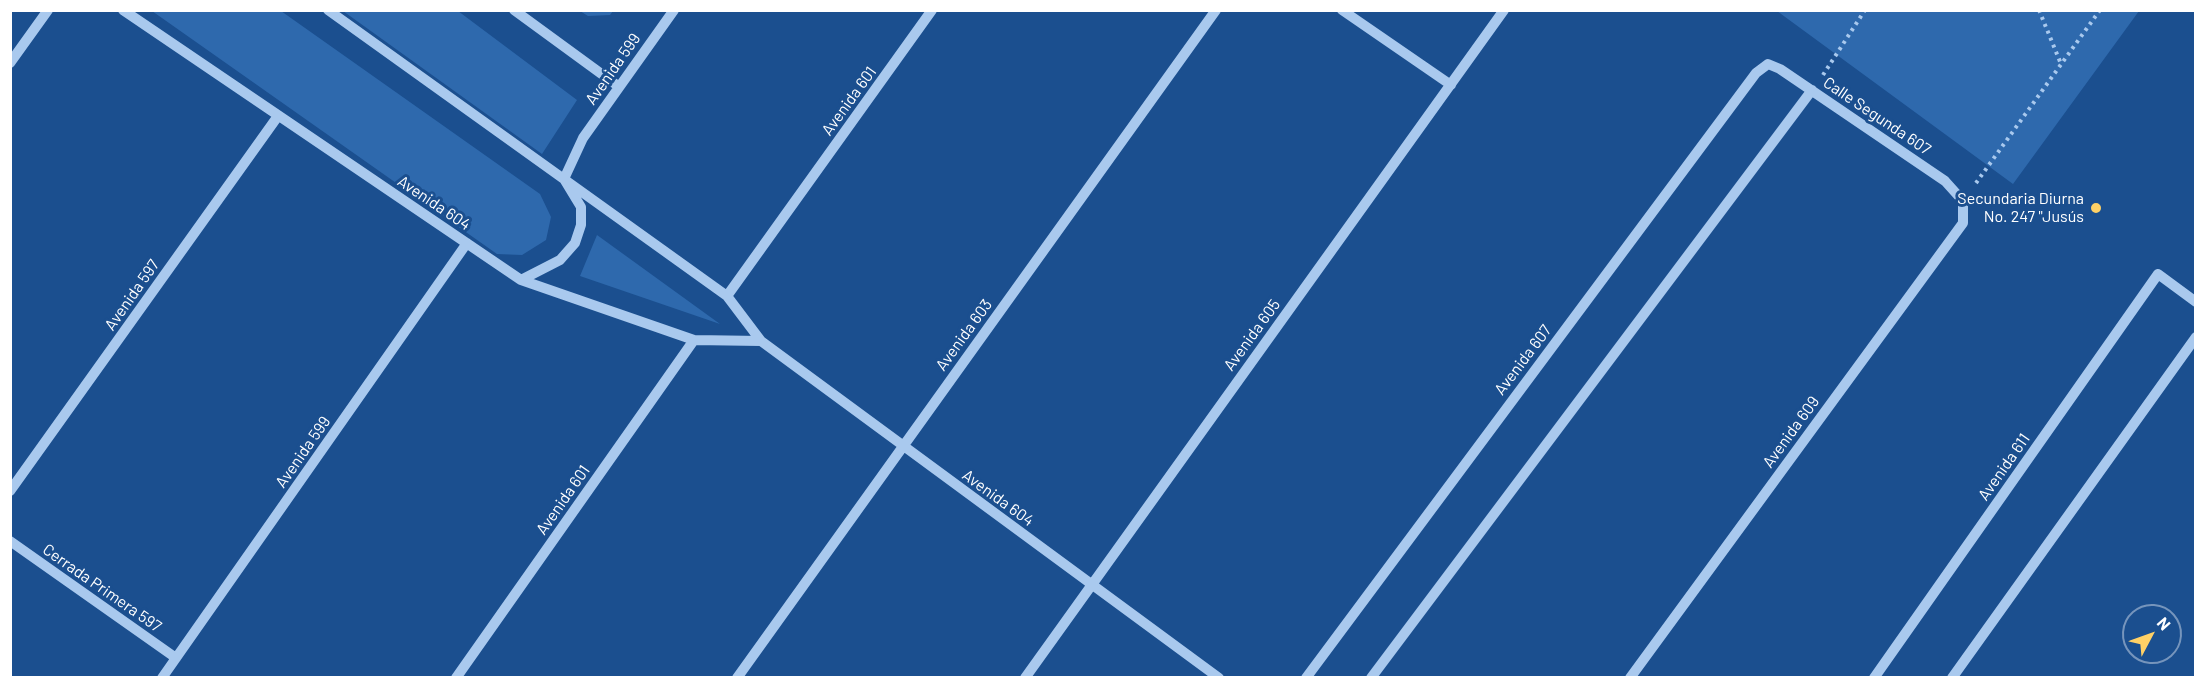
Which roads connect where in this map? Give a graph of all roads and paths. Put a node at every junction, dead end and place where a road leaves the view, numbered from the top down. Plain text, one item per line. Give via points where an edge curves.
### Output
1 (48, 10) edge
2 (123, 10) edge
3 (328, 10) edge
4 (514, 10) edge
5 (674, 10) edge
6 (933, 10) edge
7 (1216, 10) edge
8 (1342, 10) edge
9 (1504, 10) edge
10 (1865, 10) edge
11 (2039, 10) edge
12 (2100, 10) edge
13 (10, 63) edge
14 (1768, 64) joint
15 (2061, 64) junction
16 (1451, 85) junction
17 (618, 86) junction
18 (1812, 90) junction
19 (278, 116) junction
20 (564, 178) junction
21 (1963, 201) junction
22 (467, 243) junction
23 (521, 280) junction
24 (727, 296) junction
25 (2196, 302) edge
26 (2196, 337) edge
27 (694, 340) junction
28 (761, 341) junction
29 (903, 447) junction
30 (10, 491) edge
31 (10, 541) edge
32 (1092, 585) junction
33 (176, 658) junction
34 (162, 678) edge
35 (456, 678) edge
36 (737, 678) edge
37 (1025, 678) edge
38 (1219, 678) edge
39 (1306, 678) edge
40 (1371, 678) edge
41 (1630, 678) edge
42 (1874, 678) edge
43 (1952, 678) edge

1 - 13 street
2 - 19 street, Avenida 604
3 - 20 street, Avenida 604
4 - 17 street
5 - 17 street, Avenida 599
6 - 24 street, Avenida 601
7 - 29 street, Avenida 603
8 - 16 street
9 - 16 street, Avenida 605
10 - 18 path
11 - 15 path
12 - 15 path
14 - 18 street, Calle Segunda 607
14 - 39 street, Avenida 607 via 1756,73
15 - 21 path
16 - 32 street, Avenida 605
17 - 20 street, Avenida 599
18 - 21 street, Calle Segunda 607 via 1945,181
18 - 40 street
19 - 22 street, Avenida 604
19 - 30 street, Avenida 597
20 - 23 street via 581,207 575,243 560,260
20 - 24 street, Avenida 604
21 - 41 street, Avenida 609 via 1963,223
22 - 23 street, Avenida 604
22 - 33 street, Avenida 599
23 - 27 street, Avenida 604
24 - 28 street, Avenida 604
25 - 42 street, Avenida 611 via 2158,274
26 - 43 street
27 - 28 street, Avenida 604
27 - 35 street, Avenida 601
28 - 29 street, Avenida 604
29 - 32 street, Avenida 604
29 - 36 street, Avenida 603
31 - 33 street, Cerrada Primera 597
32 - 37 street, Avenida 605
32 - 38 street, Avenida 604
33 - 34 street, Avenida 599

